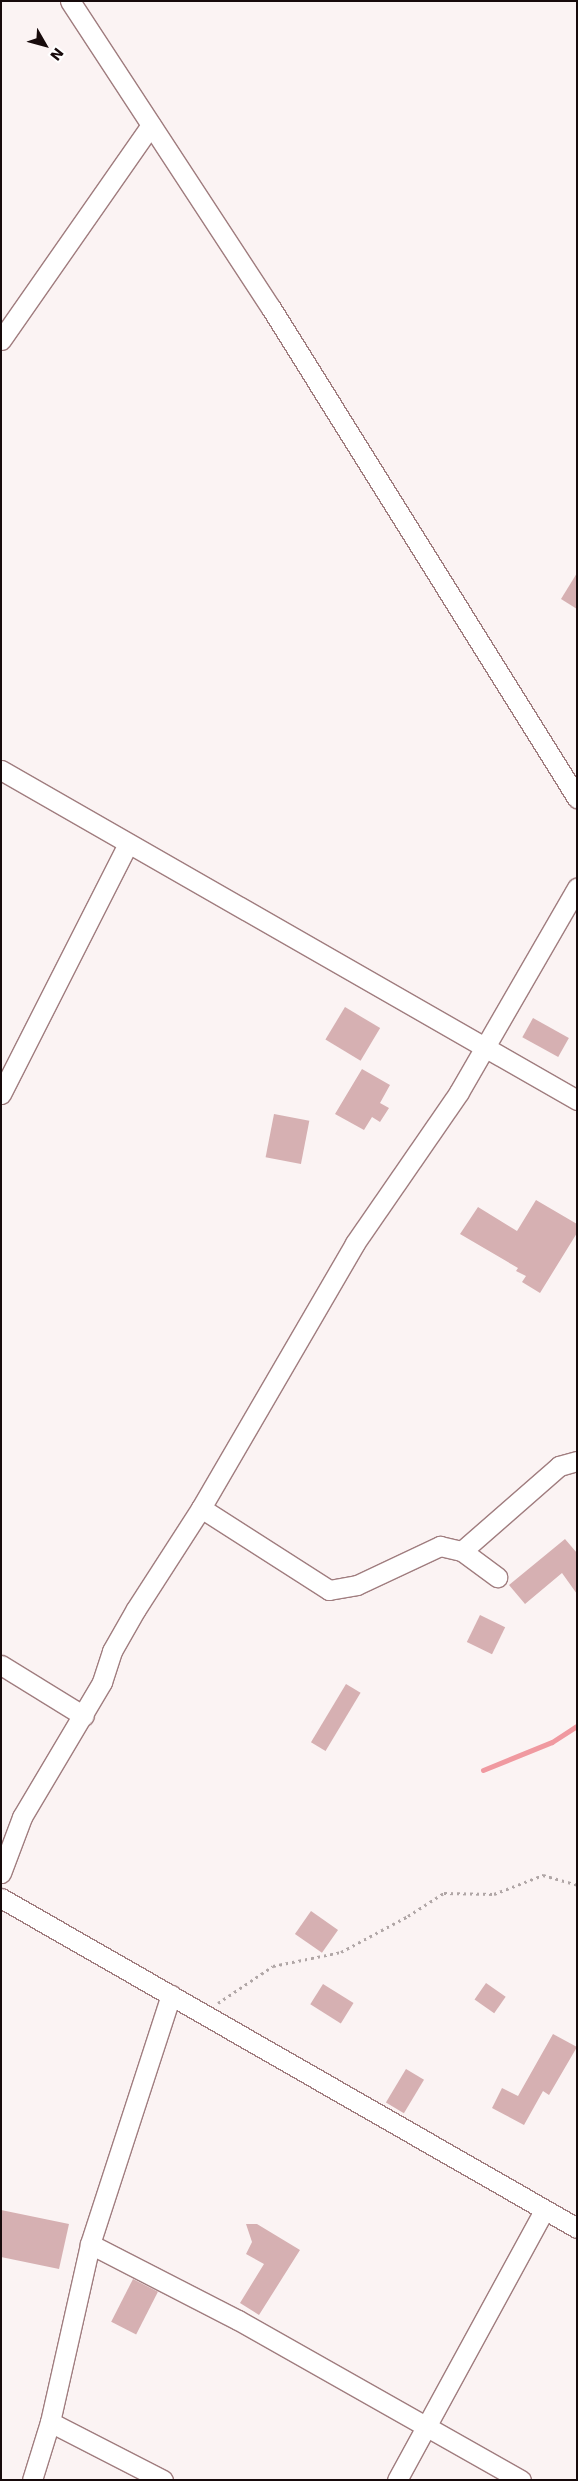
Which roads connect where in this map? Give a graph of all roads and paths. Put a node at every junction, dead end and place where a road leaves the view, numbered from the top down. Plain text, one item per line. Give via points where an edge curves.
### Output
1 (70, 1) edge
2 (151, 125) junction
3 (1, 340) edge
4 (1, 770) edge
5 (577, 798) edge
6 (128, 844) junction
7 (577, 888) edge
8 (484, 1047) junction
9 (1, 1094) edge
10 (577, 1100) edge
11 (577, 1461) edge
12 (201, 1508) junction
13 (462, 1551) junction
14 (497, 1577) dead end
15 (1, 1665) edge
16 (84, 1716) junction
17 (1, 1874) edge
18 (577, 1885) edge
19 (1, 1898) edge
20 (171, 1995) junction
21 (202, 2014) junction
22 (544, 2210) junction
23 (577, 2228) edge
24 (90, 2244) junction
25 (50, 2422) junction
26 (426, 2426) junction
27 (32, 2480) edge
28 (163, 2480) edge
29 (397, 2480) edge
30 (521, 2480) edge

1 - 2 street
2 - 3 street
2 - 5 street via 271,308
4 - 6 street
6 - 8 street
6 - 9 street
7 - 8 street
8 - 10 street
8 - 12 street via 459,1092 355,1242
11 - 13 street via 559,1466
12 - 13 street via 329,1590 357,1585 440,1546
12 - 16 street via 112,1651 102,1682
13 - 14 street
15 - 16 street
16 - 17 street via 22,1817
18 - 21 path via 543,1875 494,1894 444,1892 408,1916 341,1952 273,1966
19 - 20 street
20 - 21 street
20 - 24 street
21 - 22 street
22 - 23 street
22 - 26 street
24 - 25 street
24 - 26 street via 238,2320
25 - 27 street
25 - 28 street
26 - 29 street
26 - 30 street

